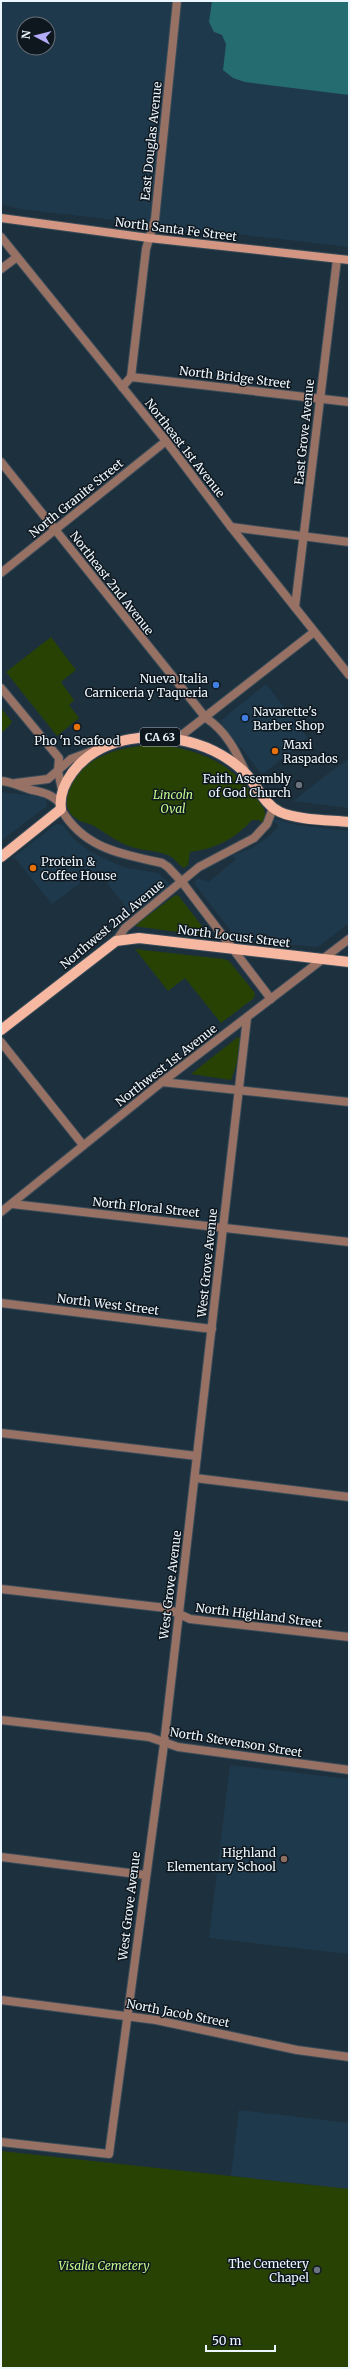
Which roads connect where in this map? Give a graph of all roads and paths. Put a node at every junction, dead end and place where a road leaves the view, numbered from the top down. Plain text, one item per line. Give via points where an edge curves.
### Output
1 (178, 1) edge
2 (1, 218) edge
3 (1, 237) edge
4 (149, 238) junction
5 (17, 257) junction
6 (337, 259) junction
7 (349, 260) edge
8 (1, 269) edge
9 (131, 377) junction
10 (122, 387) junction
11 (320, 398) junction
12 (349, 402) edge
13 (166, 441) junction
14 (1, 462) edge
15 (231, 527) junction
16 (56, 531) junction
17 (304, 536) junction
18 (349, 542) edge
19 (1, 573) edge
20 (295, 607) junction
21 (314, 632) junction
22 (349, 675) edge
23 (1, 688) edge
24 (206, 718) junction
25 (178, 738) junction
26 (103, 748) junction
27 (59, 758) junction
28 (71, 759) junction
29 (58, 771) junction
30 (247, 776) junction
31 (1, 781) edge
32 (16, 783) junction
33 (62, 790) junction
34 (61, 806) junction
35 (273, 808) junction
36 (349, 822) edge
37 (1, 856) edge
38 (182, 882) junction
39 (349, 939) edge
40 (116, 941) junction
41 (233, 949) junction
42 (326, 959) junction
43 (349, 962) edge
44 (271, 999) junction
45 (247, 1018) junction
46 (1, 1030) edge
47 (1, 1042) edge
48 (162, 1082) junction
49 (239, 1090) junction
50 (349, 1102) edge
51 (83, 1145) junction
52 (12, 1204) junction
53 (1, 1212) edge
54 (224, 1228) junction
55 (349, 1242) edge
56 (1, 1303) edge
57 (212, 1329) junction
58 (1, 1433) edge
59 (197, 1456) junction
60 (195, 1478) junction
61 (349, 1497) edge
62 (1, 1589) edge
63 (178, 1614) junction
64 (349, 1637) edge
65 (1, 1720) edge
66 (164, 1744) junction
67 (349, 1770) edge
68 (1, 1858) edge
69 (145, 1875) junction
70 (1, 2000) edge
71 (127, 2015) junction
72 (349, 2057) edge
73 (1, 2142) edge

1 - 4 street, East Douglas Avenue via 155,220
2 - 4 street, North Santa Fe Street
3 - 5 street, Northeast 1st Avenue
4 - 6 street, North Santa Fe Street
4 - 9 street, East Douglas Avenue
5 - 8 street
5 - 10 street, Northeast 1st Avenue
6 - 7 street, North Santa Fe Street
6 - 11 street, East Grove Avenue
9 - 10 street
9 - 11 street, North Bridge Street
10 - 13 street, Northeast 1st Avenue
11 - 12 street, North Bridge Street
11 - 17 street, East Grove Avenue
13 - 15 street, Northeast 1st Avenue
13 - 16 street, North Granite Street
14 - 16 street, Northeast 2nd Avenue
15 - 17 street
15 - 20 street, Northeast 1st Avenue
16 - 19 street, North Granite Street
16 - 24 street, Northeast 2nd Avenue
17 - 18 street
17 - 20 street, East Grove Avenue
20 - 21 street, Northeast 1st Avenue
21 - 22 street, Northeast 1st Avenue
21 - 24 street
23 - 27 street
24 - 25 street
24 - 30 street, Northeast 2nd Avenue via 217,725 235,748
25 - 26 main road, CA 63 via 148,736 121,741
25 - 30 main road, CA 63 via 216,752
26 - 28 street
26 - 33 main road, CA 63 via 82,762
27 - 28 street
27 - 29 street
28 - 29 street
29 - 32 street via 48,779
29 - 33 street
30 - 35 main road, CA 63
31 - 32 street
32 - 34 street via 48,793
33 - 34 main road, CA 63
34 - 37 main road
34 - 38 street via 75,827 105,849 162,864
35 - 36 main road, CA 63 via 287,815
35 - 38 street via 267,824 254,838 199,867
38 - 40 street, Northwest 2nd Avenue via 125,928
38 - 41 street
39 - 42 street, Northwest 1st Avenue
40 - 41 main road, North Locust Street via 139,938
40 - 46 main road, Northwest 2nd Avenue
41 - 42 main road, North Locust Street
41 - 44 street
42 - 43 main road, North Locust Street
42 - 44 street, Northwest 1st Avenue
44 - 45 street, Northwest 1st Avenue
45 - 48 street, Northwest 1st Avenue
45 - 49 street, West Grove Avenue
47 - 51 street
48 - 49 street
48 - 51 street, Northwest 1st Avenue
49 - 50 street
49 - 54 street, West Grove Avenue
51 - 52 street, Northwest 1st Avenue
52 - 53 street, Northwest 1st Avenue
52 - 54 street, North Floral Street
54 - 55 street, North Floral Street
54 - 57 street, West Grove Avenue
56 - 57 street, North West Street
57 - 59 street, West Grove Avenue
58 - 59 street
59 - 60 street, West Grove Avenue
60 - 61 street
60 - 63 street, West Grove Avenue
62 - 63 street, North Highland Street via 166,1608
63 - 64 street, North Highland Street via 190,1619
63 - 66 street, West Grove Avenue
65 - 66 street, North Stevenson Street via 149,1737
66 - 67 street, North Stevenson Street via 178,1748
66 - 69 street, West Grove Avenue
68 - 69 street
69 - 71 street, West Grove Avenue
70 - 71 street, North Jacob Street
71 - 72 street, North Jacob Street via 297,2050
71 - 73 street, West Grove Avenue via 109,2154

